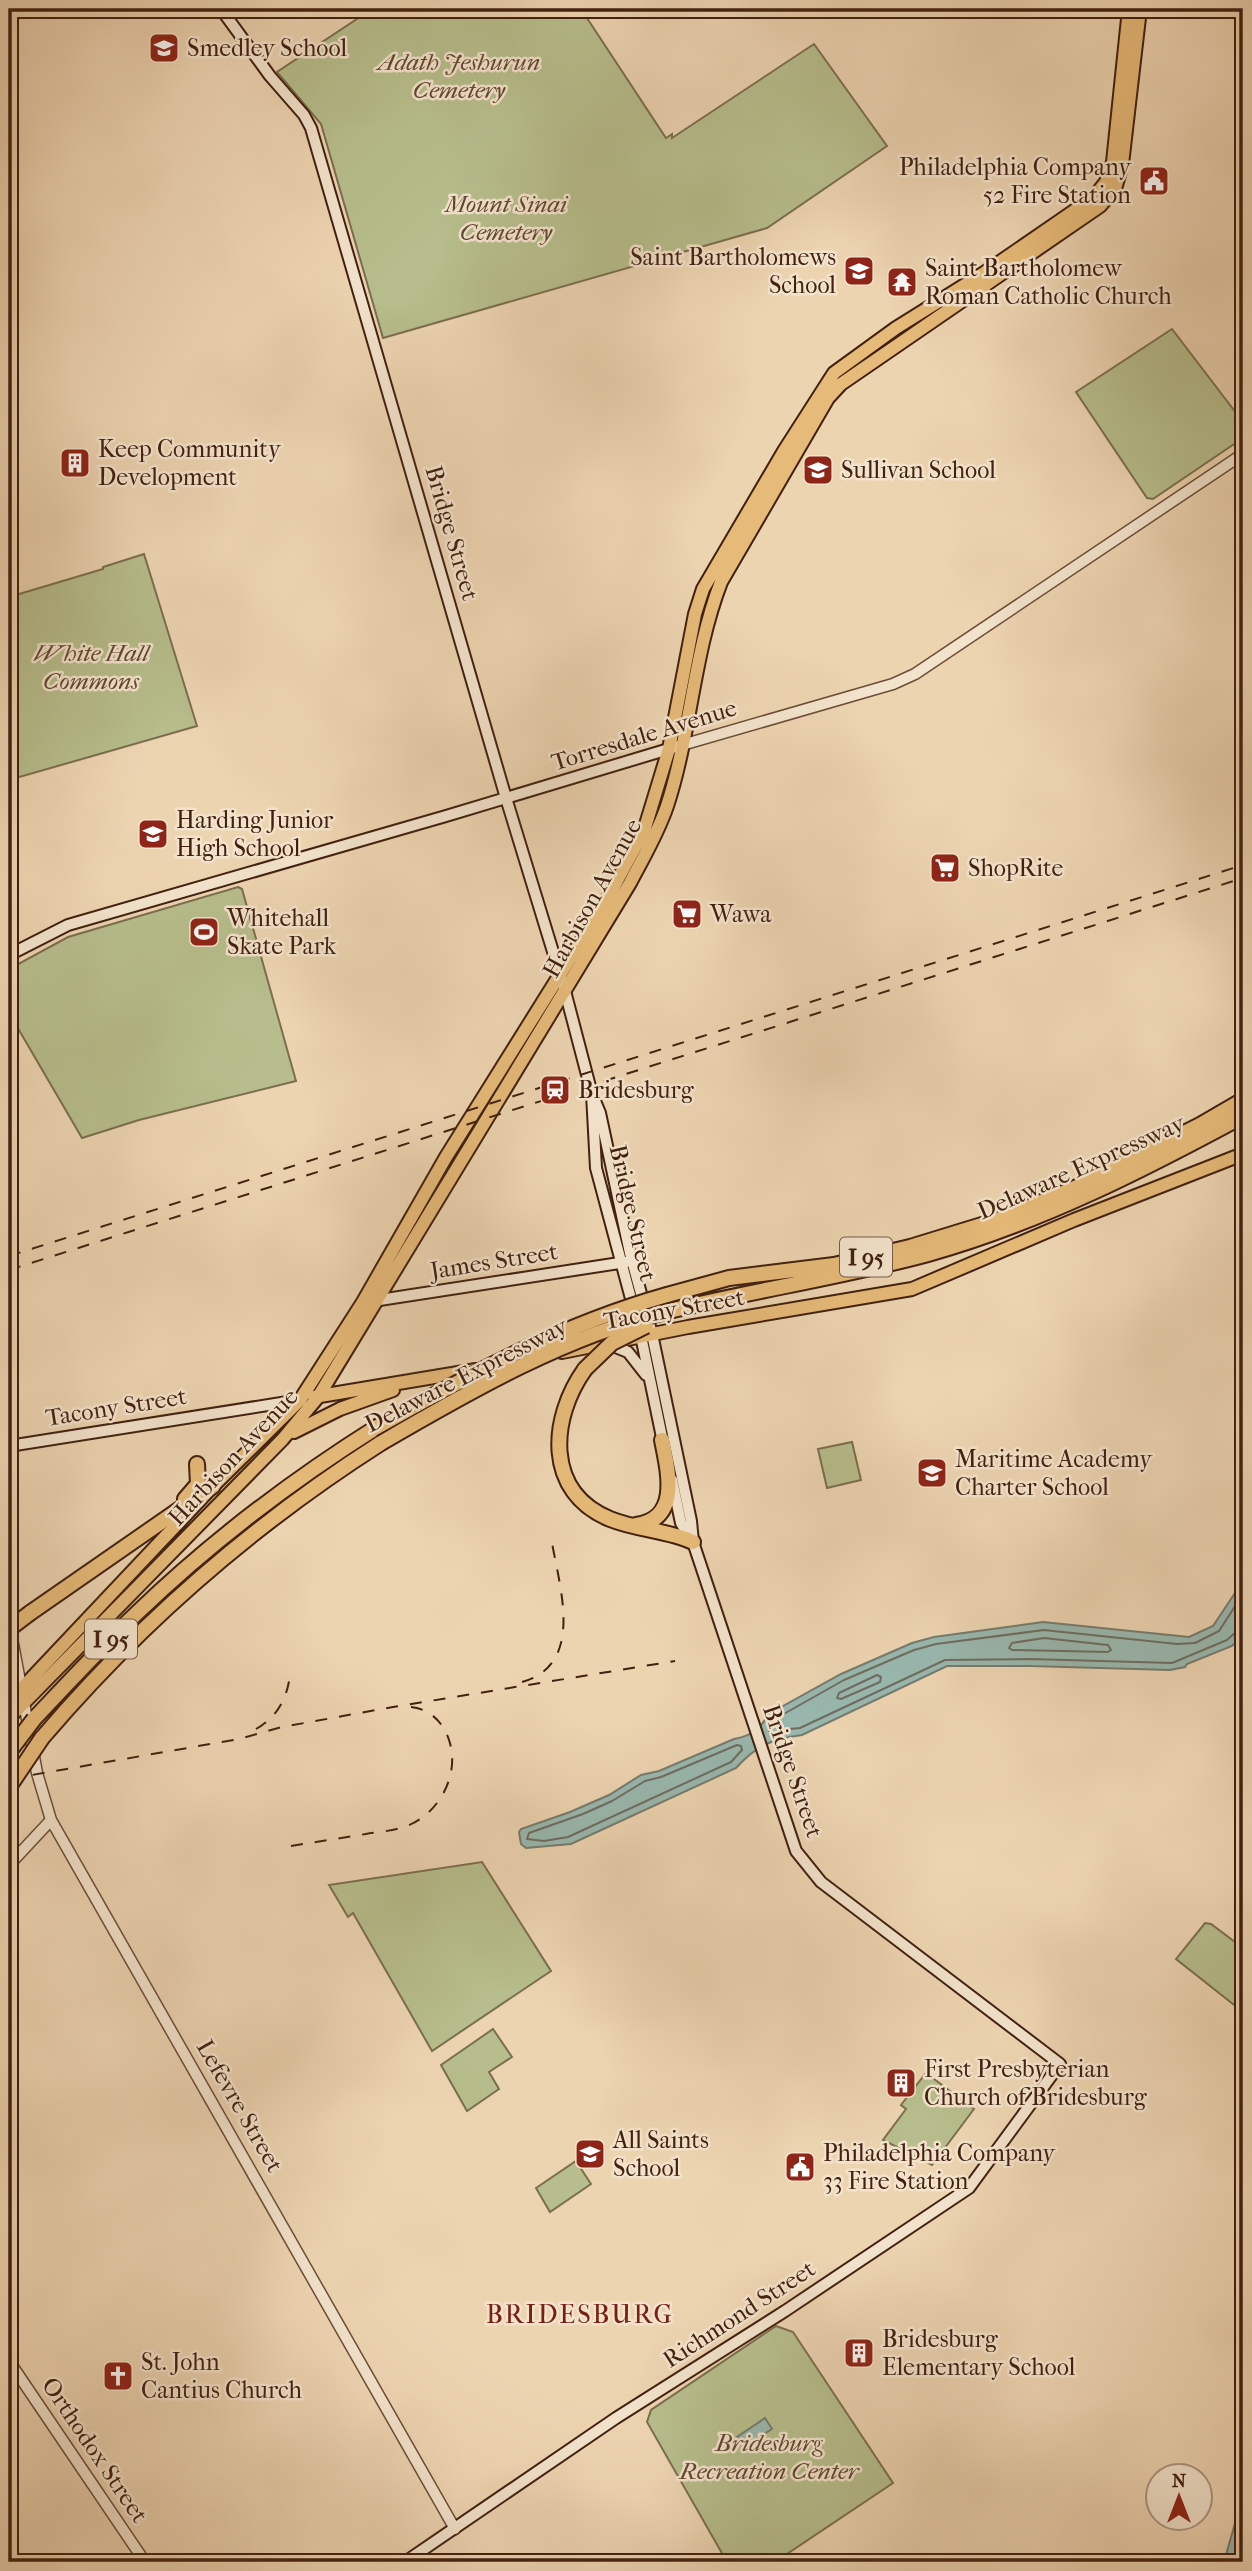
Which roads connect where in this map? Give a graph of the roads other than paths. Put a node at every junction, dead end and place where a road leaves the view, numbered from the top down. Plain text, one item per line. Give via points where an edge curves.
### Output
1 (222, 9) edge
2 (1129, 9) edge
3 (1140, 9) edge
4 (1243, 454) edge
5 (721, 582) junction
6 (703, 589) junction
7 (703, 611) junction
8 (675, 747) junction
9 (506, 799) junction
10 (9, 955) edge
11 (560, 976) junction
12 (565, 991) junction
13 (1243, 1100) edge
14 (1243, 1116) edge
15 (1243, 1154) edge
16 (1076, 1194) junction
17 (1060, 1200) junction
18 (627, 1262) junction
19 (377, 1300) junction
20 (363, 1303) junction
21 (671, 1313) junction
22 (647, 1335) junction
23 (606, 1343) junction
24 (419, 1381) junction
25 (651, 1389) junction
26 (318, 1397) junction
27 (300, 1399) junction
28 (282, 1440) junction
29 (662, 1440) junction
30 (9, 1446) edge
31 (197, 1464) dead end
32 (213, 1486) junction
33 (156, 1524) junction
34 (630, 1525) junction
35 (693, 1542) junction
36 (9, 1622) edge
37 (9, 1629) edge
38 (17, 1699) edge
39 (9, 1718) edge
40 (34, 1719) junction
41 (42, 1738) junction
42 (9, 1742) edge
43 (9, 1752) edge
44 (9, 1778) edge
45 (9, 1787) edge
46 (51, 1820) junction
47 (9, 1865) edge
48 (1060, 2064) joint
49 (9, 2361) edge
50 (455, 2529) junction
51 (145, 2562) edge
52 (405, 2562) edge

1 - 9 main road, Bridge Street via 311,125
2 - 6 main road, Harbison Avenue via 1113,162 1104,186 1093,198 834,373
3 - 5 main road, Harbison Avenue via 1126,142 1121,173 1111,194 841,384 828,398
4 - 8 street, Torresdale Avenue via 915,674
5 - 6 main road
5 - 7 main road, Harbison Avenue
6 - 7 main road, Harbison Avenue
7 - 8 main road, Harbison Avenue
8 - 9 main road, Torresdale Avenue
8 - 11 main road, Harbison Avenue via 643,831
8 - 12 main road, Harbison Avenue via 666,806 648,848
9 - 10 main road, Torresdale Avenue via 68,925
9 - 11 main road, Bridge Street
11 - 12 main road, Bridge Street
11 - 20 main road, Harbison Avenue via 446,1157
12 - 18 main road, Bridge Street via 600,1114
12 - 19 main road, Harbison Avenue
13 - 16 highway, Delaware Expressway / I 95
14 - 16 highway, Delaware Expressway / I 95
15 - 22 main road, Tacony Street via 912,1289
16 - 17 highway, Delaware Expressway / I 95
17 - 21 highway, Delaware Expressway / I 95 via 998,1231 930,1253
17 - 40 highway, Delaware Expressway / I 95, bridge via 911,1247 834,1265 729,1278 667,1295 565,1331 466,1376 309,1471 216,1542 135,1614
18 - 19 main road, James Street
18 - 22 main road, Bridge Street
19 - 20 main road, James Street
19 - 26 main road, Harbison Avenue
20 - 27 main road, Harbison Avenue
21 - 34 highway, bridge via 612,1343 585,1369 560,1426 559,1458 571,1485 591,1507
21 - 41 highway, Delaware Expressway / I 95, bridge via 631,1322 561,1348 450,1403 298,1499 179,1595
22 - 23 main road, Tacony Street
22 - 25 main road, Bridge Street
22 - 35 main road, Bridge Street
23 - 24 main road, Tacony Street
23 - 25 main road via 631,1355
24 - 26 main road, Tacony Street
24 - 28 main road via 330,1413
25 - 29 main road, Bridge Street
26 - 27 main road, Tacony Street
26 - 28 main road, Harbison Avenue
27 - 30 main road, Tacony Street
27 - 32 main road, Harbison Avenue
28 - 38 main road, Harbison Avenue
29 - 34 highway via 669,1483 664,1507 650,1521
29 - 35 main road, Bridge Street via 681,1523
31 - 33 highway via 195,1490
32 - 33 highway
32 - 38 main road, Harbison Avenue
33 - 37 highway, bridge
34 - 35 highway
35 - 48 main road, Bridge Street via 796,1851 821,1882
36 - 38 street, Lefevre Street
38 - 39 main road, Harbison Avenue
38 - 46 street, Lefevre Street
40 - 42 highway, bridge
40 - 43 highway, Delaware Expressway / I 95, bridge
41 - 44 highway, Delaware Expressway / I 95, bridge
41 - 45 highway, bridge
46 - 47 street
46 - 50 street, Lefevre Street
48 - 50 main road, Richmond Street via 969,2188 615,2418
49 - 51 street, Orthodox Street
50 - 52 main road, Richmond Street

